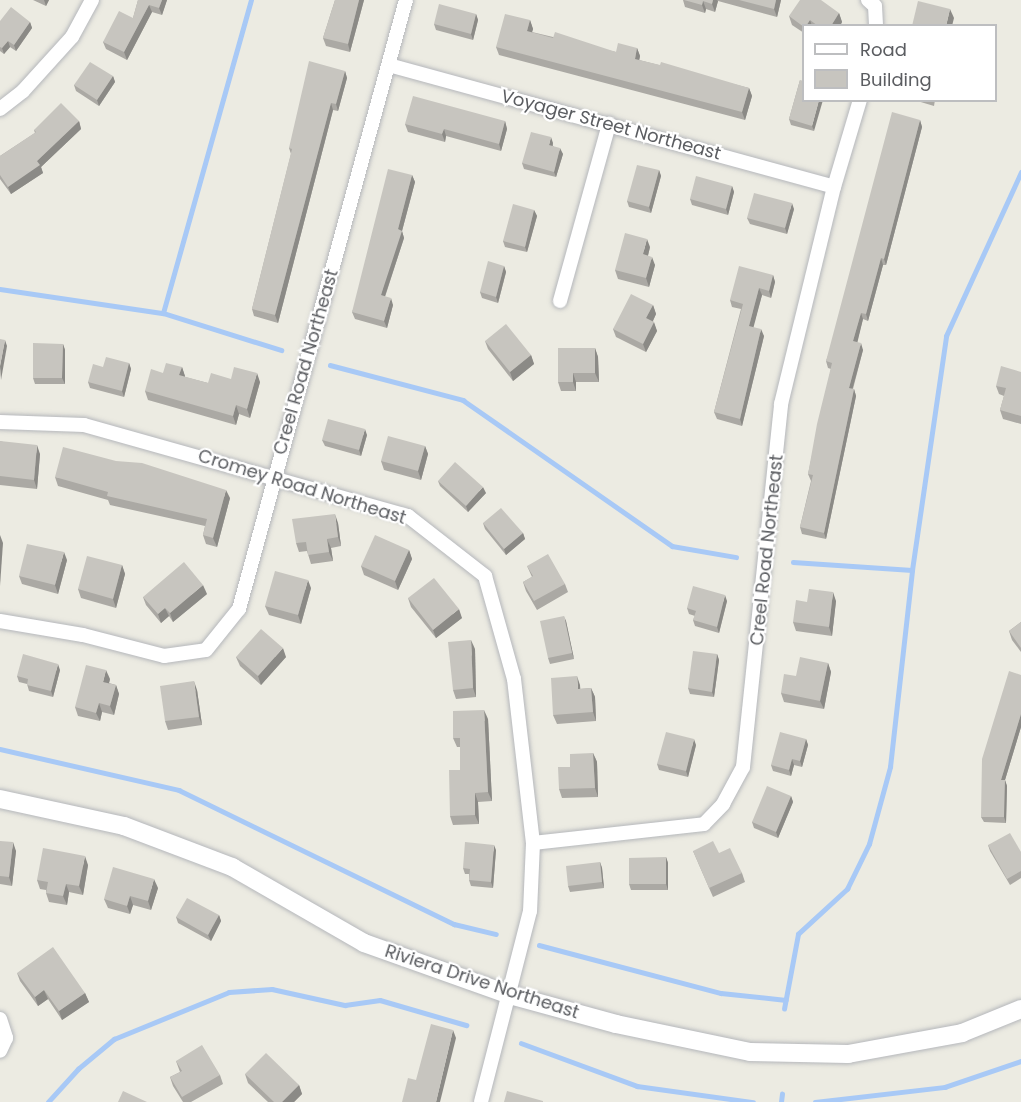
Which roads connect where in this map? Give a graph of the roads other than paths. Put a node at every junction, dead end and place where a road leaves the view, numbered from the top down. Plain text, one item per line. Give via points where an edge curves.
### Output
1 (92, 0) edge
2 (406, 0) edge
3 (868, 0) edge
4 (876, 24) edge
5 (389, 65) junction
6 (859, 102) edge
7 (0, 110) edge
8 (609, 124) junction
9 (834, 187) junction
10 (560, 302) dead end
11 (0, 422) edge
12 (274, 476) junction
13 (0, 621) edge
14 (0, 799) edge
15 (533, 843) junction
16 (510, 995) junction
17 (1021, 1010) edge
18 (0, 1019) edge
19 (0, 1051) edge
20 (482, 1102) edge

1 - 7 street via 72,37 23,91
2 - 5 street, Creel Road Northeast
3 - 4 street via 874,6
5 - 8 street, Voyager Street Northeast
5 - 12 street, Creel Road Northeast
6 - 9 street, Creel Road Northeast
8 - 9 street, Voyager Street Northeast
8 - 10 street
9 - 15 street, Creel Road Northeast via 782,404 742,767 723,804 704,824
11 - 12 street, Cromey Road Northeast via 84,425
12 - 13 street, Creel Road Northeast via 239,609 206,650 164,656 83,635
12 - 15 street, Cromey Road Northeast via 408,516 484,576 514,679
14 - 16 street, Riviera Drive Northeast via 135,830 232,867 364,943
15 - 16 street, Cromey Road Northeast via 530,911
16 - 17 street, Riviera Drive Northeast via 615,1024 750,1052 849,1054 962,1033
16 - 20 street, Cromey Road Northeast
18 - 19 street via 6,1038

